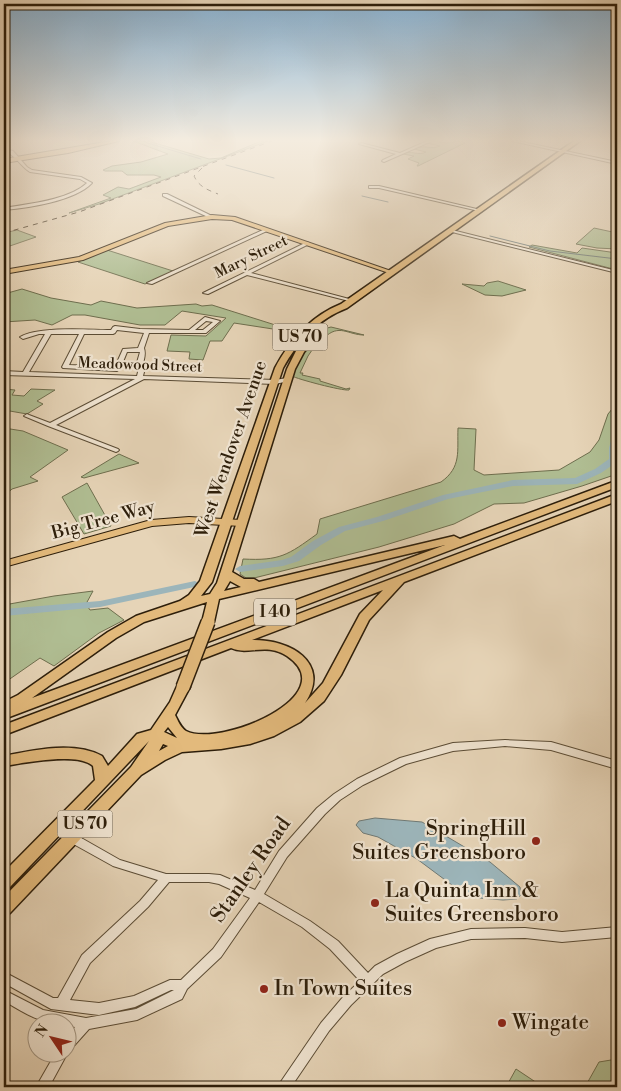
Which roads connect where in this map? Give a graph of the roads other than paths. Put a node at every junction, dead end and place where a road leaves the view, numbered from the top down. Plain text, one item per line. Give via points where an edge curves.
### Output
1 (74, 192) edge
2 (400, 192) edge
3 (504, 192) edge
4 (165, 195) dead end
5 (4, 209) edge
6 (479, 210) junction
7 (212, 217) junction
8 (267, 230) junction
9 (450, 230) junction
10 (306, 243) junction
11 (4, 272) edge
12 (391, 272) junction
13 (617, 272) edge
14 (246, 273) junction
15 (150, 283) dead end
16 (206, 293) dead end
17 (351, 300) junction
18 (341, 308) junction
19 (83, 331) junction
20 (147, 331) junction
21 (49, 332) junction
22 (190, 332) dead end
23 (23, 338) dead end
24 (141, 350) junction
25 (4, 373) edge
26 (25, 374) junction
27 (139, 377) junction
28 (275, 382) junction
29 (287, 382) junction
30 (27, 416) dead end
31 (50, 425) junction
32 (116, 450) dead end
33 (246, 468) junction
34 (617, 484) edge
35 (250, 496) junction
36 (617, 497) edge
37 (547, 511) junction
38 (227, 522) junction
39 (241, 523) junction
40 (4, 564) edge
41 (226, 573) junction
42 (401, 579) junction
43 (206, 582) junction
44 (271, 584) junction
45 (214, 597) junction
46 (184, 604) junction
47 (225, 646) junction
48 (4, 708) edge
49 (4, 714) edge
50 (168, 715) junction
51 (4, 730) edge
52 (156, 734) junction
53 (188, 746) junction
54 (4, 761) edge
55 (617, 765) edge
56 (136, 771) junction
57 (102, 782) junction
58 (72, 838) junction
59 (166, 878) junction
60 (4, 882) edge
61 (257, 896) junction
62 (4, 908) edge
63 (617, 932) edge
64 (4, 976) edge
65 (368, 981) junction
66 (183, 984) junction
67 (4, 995) edge
68 (62, 1005) junction
69 (37, 1014) edge
70 (78, 1023) edge
71 (86, 1024) junction
72 (78, 1033) edge
73 (55, 1064) edge
74 (42, 1087) edge
75 (284, 1087) edge

1 - 5 street
2 - 6 street
3 - 6 highway, West Wendover Avenue / US 70
4 - 7 street
6 - 9 highway, West Wendover Avenue / US 70
7 - 8 main road via 233,218
7 - 11 main road via 158,226 74,261
8 - 10 main road
8 - 15 street
9 - 12 highway, West Wendover Avenue / US 70
9 - 13 street
10 - 12 main road
10 - 14 street, Mary Street
12 - 17 highway, West Wendover Avenue / US 70
14 - 16 street, Mary Street
14 - 17 street
17 - 18 highway, West Wendover Avenue / US 70
18 - 28 highway, West Wendover Avenue / US 70 via 318,321 293,344
18 - 29 highway, West Wendover Avenue / US 70 via 300,351
19 - 20 street via 112,332 119,327
19 - 21 street
19 - 24 street via 64,368 117,369 125,350
20 - 22 street
20 - 24 street
21 - 23 street via 35,332
21 - 26 street
24 - 27 street
25 - 26 street, Meadowood Street
26 - 27 street, Meadowood Street
27 - 28 street, Meadowood Street
27 - 31 street
28 - 29 street, Meadowood Street
28 - 33 highway, West Wendover Avenue / US 70
29 - 35 highway, West Wendover Avenue / US 70
30 - 31 street
31 - 32 street
33 - 35 highway via 250,470
33 - 38 highway, West Wendover Avenue / US 70
34 - 37 highway, I 40
35 - 39 highway, West Wendover Avenue / US 70
36 - 42 highway, I 40
37 - 44 highway via 452,540
37 - 49 highway, I 40
38 - 39 main road, Big Tree Way
38 - 40 main road, Big Tree Way via 177,520 150,523
38 - 43 highway, West Wendover Avenue / US 70
39 - 41 highway, West Wendover Avenue / US 70
41 - 44 highway via 241,583
41 - 45 highway, West Wendover Avenue / US 70
42 - 47 highway, I 40
42 - 53 highway via 362,620 326,692 312,706 296,718 250,739
43 - 45 highway
43 - 46 highway
44 - 45 highway
45 - 46 highway
45 - 50 highway, West Wendover Avenue / US 70, bridge via 183,687
46 - 48 highway via 124,628
47 - 50 highway via 261,644 292,653 308,672 307,690 288,712 255,729 212,738 182,734
47 - 51 highway, I 40
50 - 52 highway, West Wendover Avenue / US 70
52 - 53 highway
52 - 56 highway, West Wendover Avenue / US 70 via 156,744
52 - 57 highway, West Wendover Avenue / US 70 via 142,738
53 - 56 highway via 159,757
54 - 57 highway via 42,756 90,756 101,766
55 - 61 street, Stanley Road via 550,746 505,743 453,747 403,761 360,782 321,810 283,854
56 - 58 highway, West Wendover Avenue / US 70
57 - 60 highway, West Wendover Avenue / US 70
58 - 59 street via 117,864
58 - 62 highway, West Wendover Avenue / US 70
59 - 61 street via 220,880
59 - 68 street via 86,960
61 - 65 street via 306,924 334,945
61 - 66 street, Stanley Road via 217,953
63 - 65 street via 562,938 525,933 471,934 418,950 380,970
64 - 68 street, Stanley Road via 51,1003
65 - 75 street via 325,1027
66 - 68 street, Stanley Road via 170,985 135,1001 99,1009
66 - 71 street, Stanley Road via 178,995 136,1014
67 - 69 street, Stanley Road
70 - 71 street, Stanley Road
71 - 72 street
73 - 74 street

